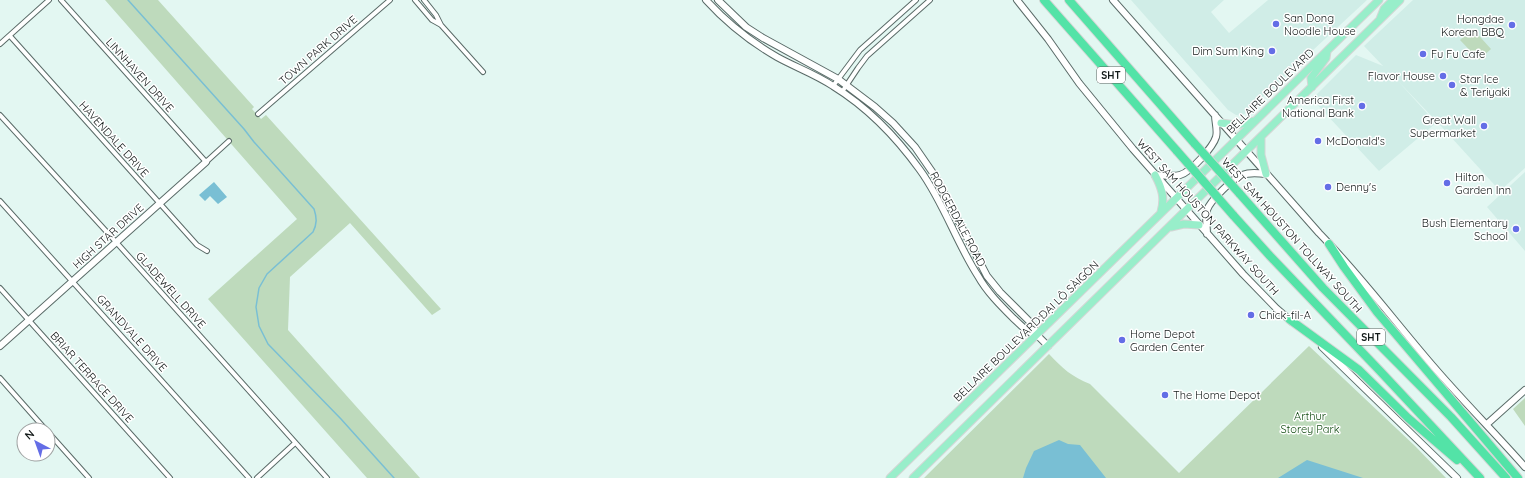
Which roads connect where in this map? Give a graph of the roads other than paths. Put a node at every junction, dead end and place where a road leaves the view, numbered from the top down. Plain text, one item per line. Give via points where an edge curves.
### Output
1 (49, 0) edge
2 (61, 0) edge
3 (390, 0) edge
4 (415, 0) edge
5 (424, 0) edge
6 (706, 0) edge
7 (718, 0) edge
8 (916, 0) edge
9 (930, 0) edge
10 (1017, 0) edge
11 (1044, 0) edge
12 (1069, 0) edge
13 (1113, 0) edge
14 (1379, 0) edge
15 (1393, 0) edge
16 (1400, 0) edge
17 (731, 13) junction
18 (898, 16) junction
19 (725, 19) junction
20 (1379, 21) junction
21 (904, 23) junction
22 (441, 25) junction
23 (10, 36) junction
24 (0, 44) edge
25 (1327, 51) junction
26 (483, 72) dead end
27 (838, 79) junction
28 (847, 85) junction
29 (834, 86) junction
30 (1312, 87) junction
31 (842, 92) junction
32 (258, 114) dead end
33 (0, 115) edge
34 (1215, 116) junction
35 (1255, 121) junction
36 (1222, 123) junction
37 (1261, 137) junction
38 (1236, 139) junction
39 (230, 141) dead end
40 (1246, 151) junction
41 (206, 162) junction
42 (1156, 174) junction
43 (1266, 174) junction
44 (935, 176) junction
45 (927, 180) junction
46 (1176, 198) junction
47 (0, 201) edge
48 (159, 203) junction
49 (1186, 210) junction
50 (1161, 212) junction
51 (1199, 225) junction
52 (1169, 227) junction
53 (1207, 234) junction
54 (116, 242) junction
55 (1329, 244) junction
56 (207, 251) dead end
57 (977, 258) junction
58 (970, 262) junction
59 (73, 281) junction
60 (0, 288) edge
61 (1289, 319) junction
62 (29, 320) junction
63 (1037, 335) junction
64 (0, 346) edge
65 (1048, 346) junction
66 (0, 378) edge
67 (1525, 390) edge
68 (39, 422) edge
69 (1487, 424) junction
70 (56, 441) edge
71 (295, 443) junction
72 (1525, 468) edge
73 (90, 478) edge
74 (170, 478) edge
75 (249, 478) edge
76 (257, 478) edge
77 (326, 478) edge
78 (890, 478) edge
79 (913, 478) edge
80 (1457, 478) edge
81 (1479, 478) edge
82 (1506, 478) edge
83 (1518, 478) edge

1 - 23 street
2 - 41 street, LINNHAVEN DRIVE
3 - 32 street, TOWN PARK DRIVE
4 - 22 street via 432,20
5 - 22 street via 436,14
6 - 19 main road, RODGERDALE ROAD
7 - 17 main road, RODGERDALE ROAD
8 - 18 street
9 - 21 street
10 - 42 main road, WEST SAM HOUSTON PARKWAY SOUTH via 1088,95
11 - 81 highway, SHT, bridge via 1233,215
12 - 82 highway, WEST SAM HOUSTON TOLLWAY SOUTH / SHT, bridge via 1323,288 1451,417
13 - 34 main road
14 - 25 main road, BELLAIRE BOULEVARD
15 - 20 main road via 1384,9
16 - 20 main road
17 - 19 main road
17 - 27 main road, RODGERDALE ROAD via 763,38
18 - 21 street
18 - 27 street via 860,50
19 - 29 main road, RODGERDALE ROAD via 777,56
20 - 30 main road
21 - 28 street via 867,56
22 - 26 street
23 - 24 street
23 - 48 street, HAVENDALE DRIVE
25 - 30 main road via 1326,58 1311,78
25 - 35 main road, BELLAIRE BOULEVARD
27 - 28 main road, RODGERDALE ROAD
27 - 29 street
28 - 31 street
28 - 44 main road, RODGERDALE ROAD via 893,123
29 - 31 main road, RODGERDALE ROAD
30 - 37 main road
31 - 45 main road, RODGERDALE ROAD via 886,130 907,152
33 - 54 street, GLADEWELL DRIVE
34 - 36 main road
34 - 42 main road via 1217,136 1207,152 1180,175
35 - 36 main road via 1236,125
35 - 38 main road, BELLAIRE BOULEVARD
36 - 38 main road
37 - 40 main road
37 - 43 main road via 1261,154
38 - 40 main road
38 - 46 main road, BELLAIRE BOULEVARD
39 - 41 street, HIGH STAR DRIVE
40 - 43 main road
40 - 49 main road
41 - 48 main road, HIGH STAR DRIVE
42 - 46 main road, WEST SAM HOUSTON PARKWAY SOUTH
42 - 50 main road via 1163,198
43 - 53 main road via 1242,175 1214,200 1206,217
43 - 55 main road
44 - 45 main road
44 - 57 main road, RODGERDALE ROAD
45 - 58 main road, RODGERDALE ROAD
46 - 49 main road, WEST SAM HOUSTON PARKWAY SOUTH
46 - 50 main road, BELLAIRE BOULEVARD;ĐẠI LỘ SÀIGÒN
47 - 59 street, GRANDVALE DRIVE
48 - 54 main road, HIGH STAR DRIVE
48 - 56 street, HAVENDALE DRIVE via 197,245
49 - 51 main road, WEST SAM HOUSTON PARKWAY SOUTH
49 - 52 main road
50 - 63 main road, BELLAIRE BOULEVARD;ĐẠI LỘ SÀIGÒN
51 - 52 main road
51 - 53 main road, WEST SAM HOUSTON PARKWAY SOUTH
52 - 65 main road
53 - 61 main road, WEST SAM HOUSTON PARKWAY SOUTH via 1254,287
54 - 59 main road, HIGH STAR DRIVE
54 - 71 street, GLADEWELL DRIVE
55 - 69 main road via 1434,367
55 - 83 highway via 1376,312
57 - 58 main road
57 - 63 main road, RODGERDALE ROAD via 991,281 1033,325
58 - 63 main road, RODGERDALE ROAD via 984,286 1002,306 1029,333
59 - 62 main road, HIGH STAR DRIVE
59 - 75 street, GRANDVALE DRIVE
60 - 62 street, BRIAR TERRACE DRIVE
61 - 80 main road, WEST SAM HOUSTON PARKWAY SOUTH via 1339,362
61 - 81 highway via 1359,370 1408,418
62 - 64 main road, HIGH STAR DRIVE
62 - 74 street, BRIAR TERRACE DRIVE
63 - 65 main road, RODGERDALE ROAD
63 - 78 main road, BELLAIRE BOULEVARD;ĐẠI LỘ SÀIGÒN
65 - 79 main road
66 - 68 street
67 - 69 main road
69 - 72 main road
70 - 73 street
71 - 76 street
71 - 77 street, GLADEWELL DRIVE

